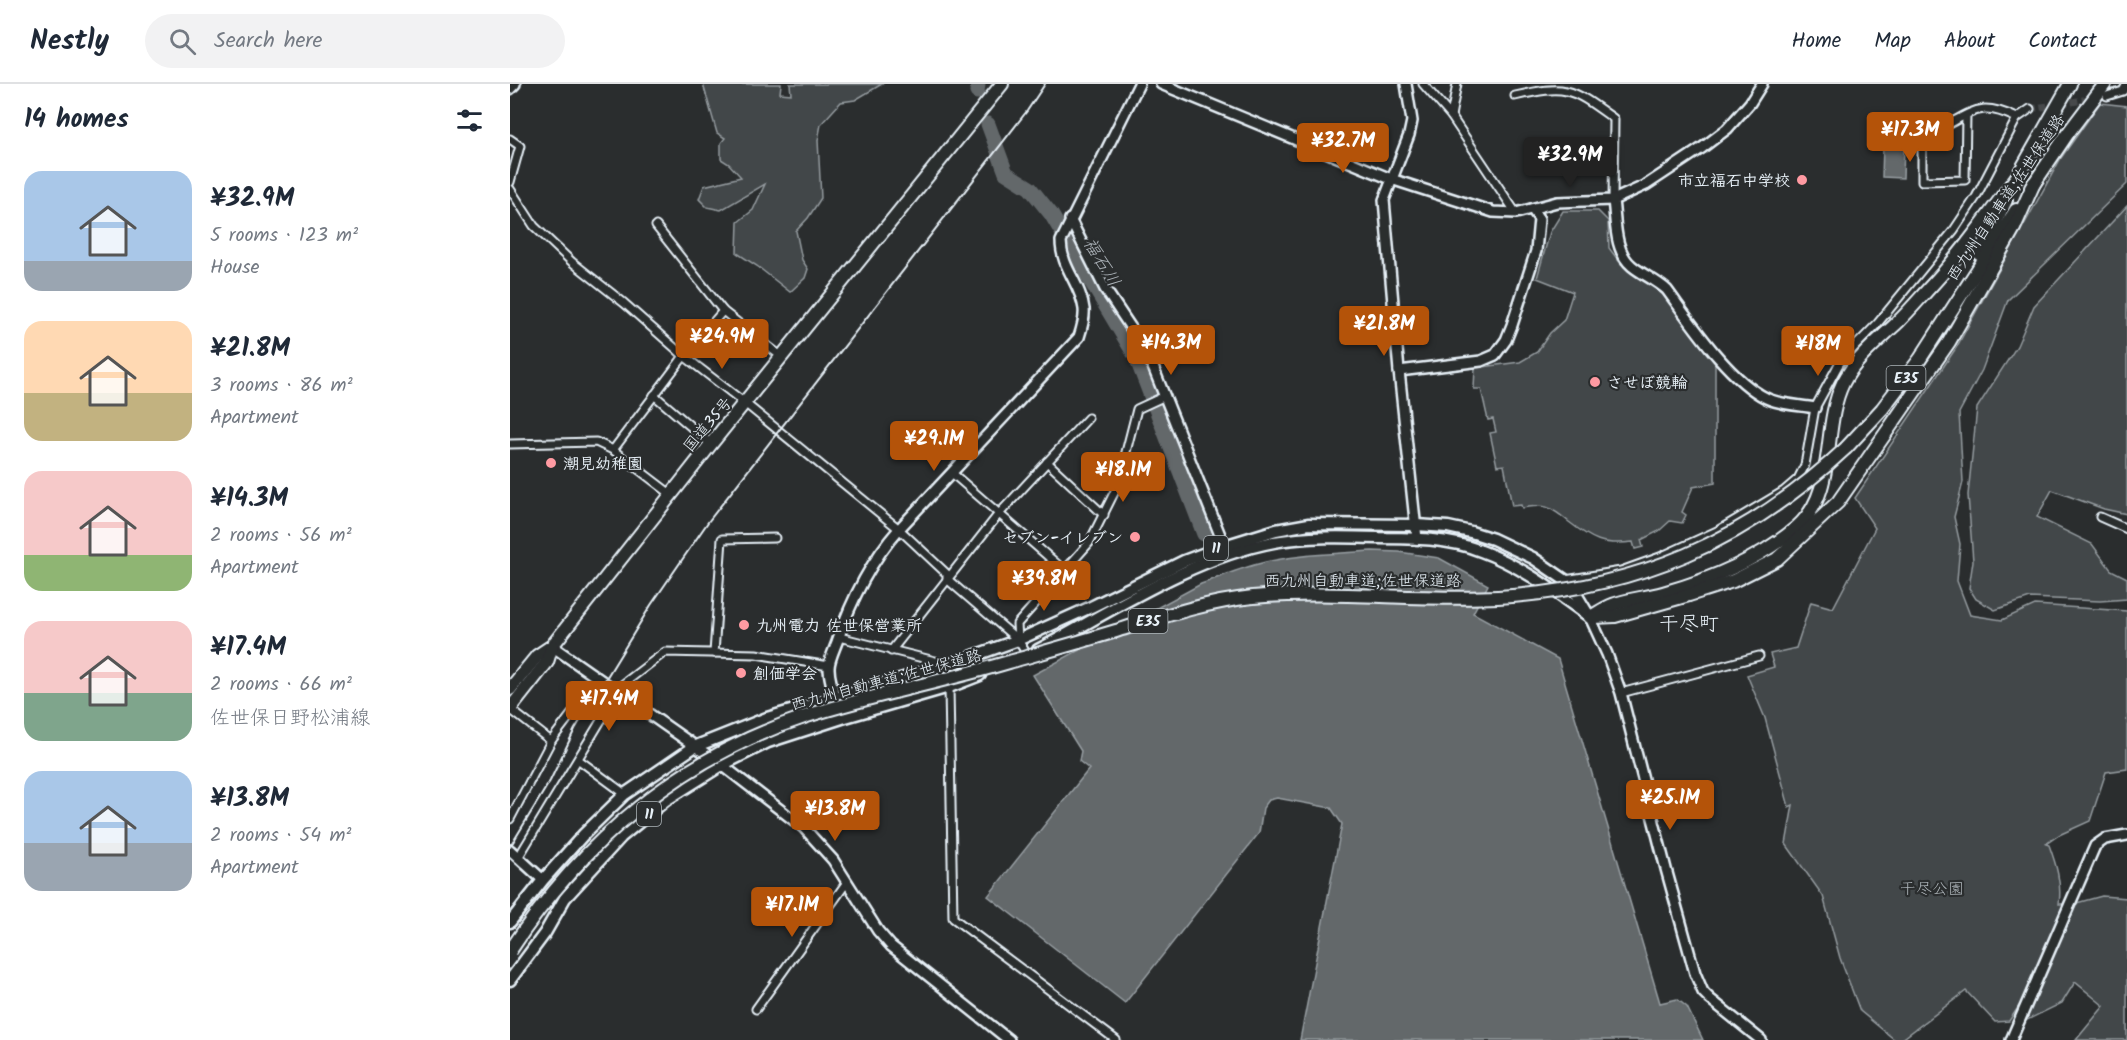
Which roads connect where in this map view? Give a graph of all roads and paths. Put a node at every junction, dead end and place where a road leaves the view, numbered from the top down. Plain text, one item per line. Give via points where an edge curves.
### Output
1 (515, 84) edge
2 (1002, 84) edge
3 (1139, 84) edge
4 (1161, 84) edge
5 (1406, 84) edge
6 (1423, 84) edge
7 (1457, 84) edge
8 (1762, 84) edge
9 (2070, 84) edge
10 (2127, 84) edge
11 (510, 89) edge
12 (2106, 90) edge
13 (1515, 96) dead end
14 (2030, 109) tunnel mouth
15 (1965, 115) junction
16 (1451, 116) junction
17 (2017, 118) junction
18 (510, 139) edge
19 (2019, 174) junction
20 (1391, 179) junction
21 (510, 182) edge
22 (2034, 183) junction
23 (510, 189) edge
24 (1613, 200) junction
25 (1532, 209) junction
26 (1516, 213) junction
27 (1070, 219) junction
28 (656, 226) dead end
29 (1955, 301) junction
30 (723, 311) junction
31 (684, 356) junction
32 (782, 357) junction
33 (1399, 371) junction
34 (654, 395) junction
35 (1162, 397) junction
36 (746, 404) junction
37 (1815, 408) junction
38 (1088, 418) dead end
39 (510, 444) edge
40 (711, 444) junction
41 (613, 450) junction
42 (1047, 462) junction
43 (952, 473) junction
44 (672, 495) junction
45 (998, 515) junction
46 (1104, 515) junction
47 (2100, 517) dead end
48 (1416, 525) junction
49 (899, 529) junction
50 (2127, 529) edge
51 (775, 538) dead end
52 (1418, 539) junction
53 (1226, 550) junction
54 (1065, 571) junction
55 (947, 579) junction
56 (1565, 579) junction
57 (1590, 617) junction
58 (839, 637) junction
59 (1018, 640) junction
60 (552, 646) junction
61 (891, 651) junction
62 (714, 653) junction
63 (1028, 656) junction
64 (1759, 656) dead end
65 (948, 664) junction
66 (829, 666) junction
67 (599, 678) junction
68 (949, 687) junction
69 (510, 689) edge
70 (618, 692) junction
71 (1621, 693) junction
72 (836, 698) junction
73 (510, 709) edge
74 (842, 718) junction
75 (551, 741) junction
76 (694, 747) junction
77 (579, 760) junction
78 (722, 765) junction
79 (625, 794) junction
80 (510, 819) edge
81 (2127, 835) edge
82 (510, 850) edge
83 (519, 858) junction
84 (543, 880) junction
85 (847, 882) junction
86 (510, 922) edge
87 (510, 951) edge
88 (510, 980) edge
89 (756, 1008) dead end
90 (1004, 1039) edge
91 (1116, 1040) edge
92 (1761, 1040) edge
93 (2011, 1040) edge

1 - 11 street
2 - 32 highway, 国道35号
3 - 27 street
4 - 20 street
5 - 20 street via 1412,121
6 - 16 street
7 - 16 street
8 - 24 street via 1727,129 1646,185
9 - 19 highway, 西九州自動車道;佐世保道路 / E35
10 - 12 street via 2123,91
12 - 22 highway, 西九州自動車道;佐世保道路 / E35 via 2068,133
13 - 24 street via 1551,86 1569,88 1614,119
14 - 17 street
15 - 15 street via 1936,131 1922,133 1922,181 1965,180
15 - 17 street via 1988,107
16 - 26 street
17 - 37 street via 1954,230 1878,323 1840,362
18 - 21 street via 520,146
19 - 29 highway, 西九州自動車道;佐世保道路 / E35
19 - 57 highway via 1940,277 1867,351 1845,380 1832,416 1818,500 1799,526 1753,558 1664,593 1611,606
20 - 26 street via 1493,212
20 - 33 street via 1384,200
22 - 29 highway, 西九州自動車道;佐世保道路 / E35
22 - 57 highway via 2014,228 1949,342 1838,502 1777,559 1733,581 1615,616
23 - 31 street via 534,226
24 - 25 street via 1557,202
24 - 37 street via 1624,259 1667,290 1728,368 1767,399
25 - 26 street
25 - 33 street via 1539,219 1536,251 1506,340 1495,355 1481,361
27 - 35 street via 1105,289 1147,352
27 - 43 street via 1061,241 1061,254 1084,307 1079,337
28 - 30 street
29 - 87 highway, 西九州自動車道;佐世保道路 / E35, bridge via 1900,386 1846,448 1785,500 1740,529 1666,563 1574,589 1496,597 1296,594 1203,605 788,723 730,747 687,772 616,824 552,892
30 - 31 street
30 - 32 street
31 - 34 street
31 - 36 street
32 - 36 highway, 国道35号
33 - 48 street
34 - 40 street
34 - 41 street
35 - 46 street via 1137,409 1117,487
35 - 53 street
36 - 40 highway, 国道35号
36 - 49 street
37 - 56 street via 1805,465 1798,479 1784,491 1717,531 1660,557 1621,571
38 - 42 street
39 - 41 street via 596,442
40 - 44 highway, 国道35号
41 - 44 street
42 - 45 street
42 - 46 street
43 - 45 street
43 - 49 street
44 - 60 highway, 国道35号
45 - 54 street
45 - 55 street
46 - 54 street via 1089,543
47 - 50 street
48 - 52 street
48 - 53 main road, 11 via 1309,524 1276,530
48 - 56 main road, 11 via 1448,527 1493,539
49 - 55 street via 947,574
49 - 58 street via 865,575
51 - 62 street via 722,538
52 - 53 main road, 11 via 1302,539
52 - 57 main road, 11 via 1460,543 1505,561
53 - 59 main road, 11 via 1184,561
53 - 63 main road, 11
54 - 59 street via 1017,624
55 - 59 street
55 - 61 street
56 - 57 main road, 11
57 - 71 street
58 - 61 street
58 - 66 street
59 - 63 street
59 - 65 main road, 11
60 - 67 street
60 - 69 highway, 国道35号 via 537,656
60 - 73 highway, 国道35号 via 547,662
61 - 65 street
62 - 66 street via 756,654
62 - 70 street via 666,651
63 - 68 main road, 11
64 - 71 street
65 - 72 main road, 11
66 - 72 street
67 - 70 street
67 - 75 street
68 - 74 main road, 11
68 - 91 street via 953,918
70 - 76 street
70 - 77 street
71 - 92 street via 1695,973 1703,992
72 - 74 street
72 - 76 main road, 11 via 767,718
73 - 75 street
74 - 78 main road, 11 via 768,742
75 - 80 street
76 - 78 street
76 - 79 main road, 11
77 - 79 street
77 - 83 street
78 - 85 street via 804,828
78 - 88 main road, 11 via 666,800 621,837 565,898
79 - 84 main road, 11
81 - 93 street via 2105,839 2095,846
82 - 83 street
83 - 84 street
84 - 86 main road, 11
85 - 89 street
85 - 90 street via 891,946

